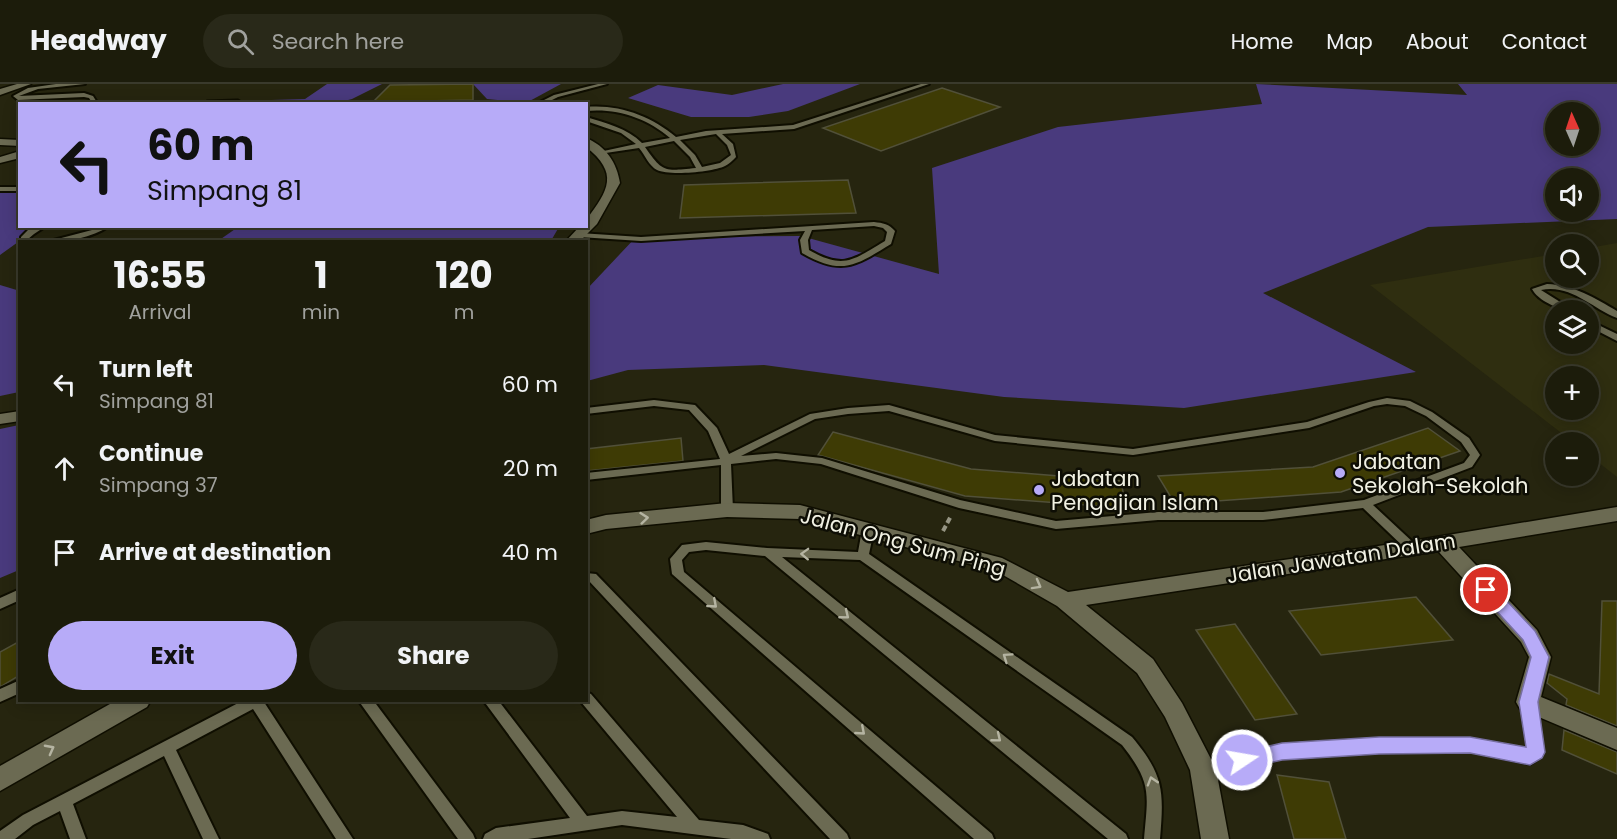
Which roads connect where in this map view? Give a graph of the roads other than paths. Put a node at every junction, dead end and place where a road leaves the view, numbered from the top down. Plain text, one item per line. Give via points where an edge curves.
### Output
1 (27, 84) edge
2 (82, 84) edge
3 (604, 84) edge
4 (926, 84) edge
5 (0, 92) edge
6 (95, 102) edge
7 (542, 102) edge
8 (588, 109) edge
9 (588, 120) edge
10 (717, 132) junction
11 (677, 138) junction
12 (0, 143) edge
13 (16, 143) edge
14 (588, 143) edge
15 (641, 145) junction
16 (601, 153) junction
17 (700, 170) junction
18 (0, 189) edge
19 (18, 189) edge
20 (588, 223) edge
21 (40, 228) edge
22 (102, 228) edge
23 (808, 229) junction
24 (575, 238) edge
25 (25, 240) edge
26 (58, 240) edge
27 (1551, 300) edge
28 (1591, 300) edge
29 (1599, 304) edge
30 (1617, 315) edge
31 (1599, 328) edge
32 (1617, 338) edge
33 (588, 411) edge
34 (18, 416) edge
35 (0, 419) edge
36 (726, 460) junction
37 (588, 477) edge
38 (1365, 504) junction
39 (727, 510) junction
40 (1617, 514) edge
41 (588, 526) edge
42 (868, 530) junction
43 (1443, 543) junction
44 (1412, 548) junction
45 (767, 552) junction
46 (863, 556) junction
47 (588, 577) edge
48 (18, 595) edge
49 (1065, 600) junction
50 (0, 604) edge
51 (18, 687) edge
52 (0, 696) edge
53 (588, 700) edge
54 (135, 702) edge
55 (255, 702) edge
56 (258, 702) edge
57 (366, 702) edge
58 (492, 702) edge
59 (1528, 702) junction
60 (1617, 740) edge
61 (168, 748) junction
62 (1203, 769) junction
63 (0, 778) edge
64 (64, 801) junction
65 (584, 824) junction
66 (695, 827) junction
67 (2, 839) edge
68 (78, 839) edge
69 (212, 839) edge
70 (345, 839) edge
71 (467, 839) edge
72 (491, 839) edge
73 (762, 839) edge
74 (841, 839) edge
75 (986, 839) edge
76 (1120, 839) edge
77 (1152, 839) edge
78 (1215, 839) edge

1 - 5 street
2 - 6 lane via 33,88 16,96 84,95
3 - 7 lane
4 - 10 lane via 794,127
8 - 11 lane via 628,113
9 - 15 lane via 614,128
10 - 11 lane
10 - 17 lane via 730,144 734,156 722,165
11 - 15 lane
11 - 17 lane
12 - 13 street
14 - 16 street
15 - 16 lane
15 - 17 lane via 655,167 664,171
16 - 20 street via 612,167 615,183
18 - 19 lane
21 - 25 lane
22 - 26 lane
23 - 23 lane via 874,224 885,226 891,236 888,242 851,264 835,265 805,252
23 - 24 lane via 641,239
27 - 28 lane via 1536,289 1558,286
29 - 30 lane
31 - 32 lane
33 - 36 lane via 654,403 692,407 714,430
34 - 35 street
36 - 37 lane
36 - 38 lane via 776,456 822,461 959,504 1056,525 1158,516 1263,516
36 - 38 lane via 813,416 848,411 889,408 994,438 1133,452 1309,425 1387,401 1407,403 1429,414 1465,440 1475,455 1468,465
36 - 39 lane
38 - 44 lane
41 -> 39 street, Jalan Ong Sum Ping
39 - 42 street, Jalan Ong Sum Ping via 800,512
40 - 43 street, Jalan Jawatan Dalam
42 - 46 lane
42 -> 49 street, Jalan Ong Sum Ping via 1002,565
43 - 44 street, Jalan Jawatan Dalam
43 - 59 street via 1529,636 1540,657
44 - 49 street, Jalan Jawatan Dalam
46 -> 45 lane
45 -> 75 lane via 686,548 676,559 678,574
45 -> 76 lane
77 -> 46 lane via 1156,788 1146,763 1127,741
47 - 74 lane
48 - 50 lane
49 - 62 street, Jalan Ong Sum Ping via 1145,666 1174,710
51 - 52 lane
53 - 66 lane
63 -> 54 street
55 - 61 lane
56 - 70 lane
57 - 71 lane
58 - 65 lane
59 - 60 street
59 - 62 lane via 1536,752 1530,757 1470,745 1379,746 1282,751
61 - 64 lane
61 - 69 lane
62 - 78 street, Jalan Ong Sum Ping
64 - 67 lane
64 - 68 lane
65 - 66 lane via 622,818
65 - 72 lane
66 - 73 lane

